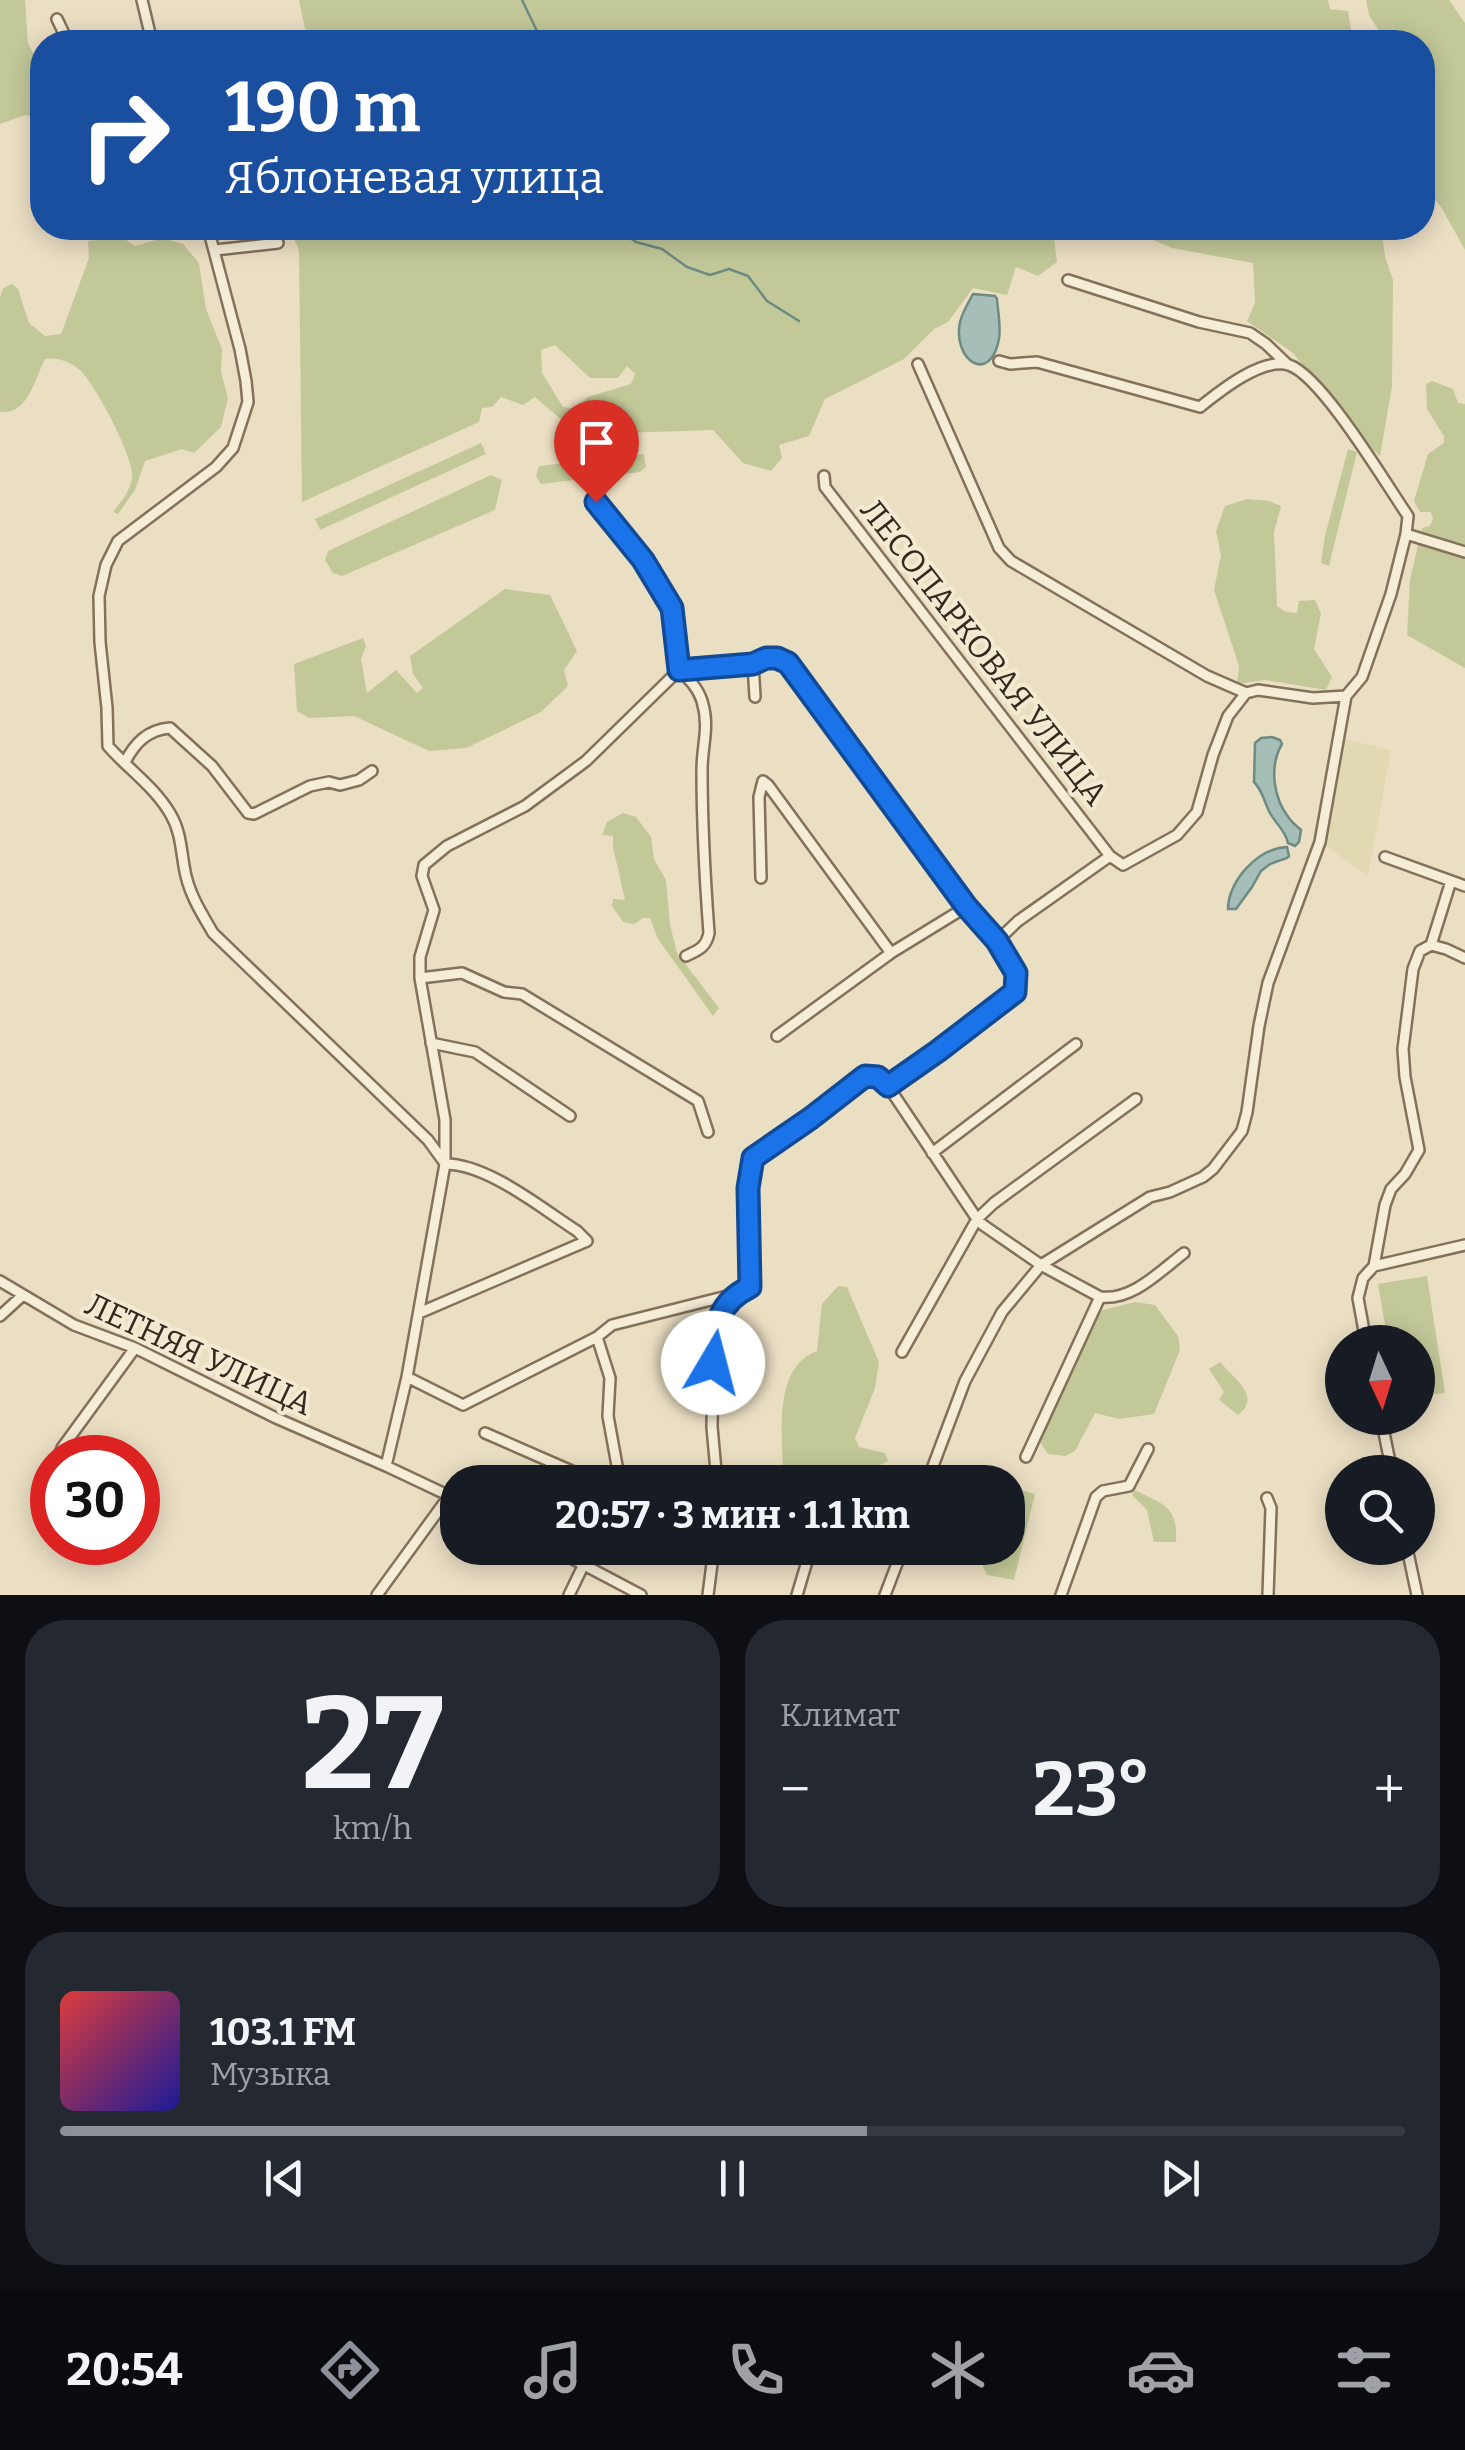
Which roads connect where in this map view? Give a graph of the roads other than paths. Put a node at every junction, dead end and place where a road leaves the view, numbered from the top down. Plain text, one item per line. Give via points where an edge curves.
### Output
1 (142, 0) edge
2 (57, 18) dead end
3 (62, 30) edge
4 (149, 30) edge
5 (212, 240) edge
6 (278, 244) dead end
7 (215, 250) junction
8 (1068, 280) dead end
9 (1000, 361) dead end
10 (918, 364) dead end
11 (1288, 365) junction
12 (824, 476) dead end
13 (596, 502) dead end
14 (1406, 534) junction
15 (1465, 552) edge
16 (753, 664) junction
17 (679, 670) junction
18 (1246, 694) junction
19 (1346, 696) junction
20 (755, 697) dead end
21 (125, 762) junction
22 (372, 771) dead end
23 (1110, 856) junction
24 (1385, 857) dead end
25 (761, 878) dead end
26 (1451, 881) junction
27 (1465, 886) edge
28 (966, 906) junction
29 (997, 941) junction
30 (1431, 945) junction
31 (891, 953) junction
32 (686, 956) dead end
33 (1465, 958) edge
34 (420, 978) junction
35 (776, 1036) dead end
36 (431, 1043) junction
37 (1076, 1044) dead end
38 (888, 1086) junction
39 (1136, 1100) dead end
40 (570, 1116) dead end
41 (708, 1132) dead end
42 (932, 1153) junction
43 (445, 1164) junction
44 (977, 1219) junction
45 (1465, 1245) edge
46 (1184, 1253) dead end
47 (1374, 1264) junction
48 (1041, 1266) junction
49 (0, 1282) edge
50 (737, 1293) junction
51 (23, 1295) junction
52 (1100, 1298) junction
53 (419, 1313) junction
54 (0, 1316) edge
55 (1363, 1325) edge
56 (597, 1337) junction
57 (135, 1348) junction
58 (902, 1352) dead end
59 (407, 1377) junction
60 (485, 1432) dead end
61 (71, 1435) edge
62 (1148, 1449) dead end
63 (1026, 1458) dead end
64 (384, 1464) junction
65 (558, 1465) edge
66 (617, 1465) edge
67 (716, 1465) edge
68 (933, 1465) edge
69 (440, 1492) edge
70 (1267, 1498) dead end
71 (440, 1515) edge
72 (584, 1565) edge
73 (586, 1565) edge
74 (713, 1565) edge
75 (806, 1565) edge
76 (896, 1565) edge
77 (1410, 1565) edge
78 (635, 1594) edge
79 (377, 1595) edge
80 (569, 1595) edge
81 (708, 1595) edge
82 (797, 1595) edge
83 (885, 1595) edge
84 (1061, 1595) edge
85 (1268, 1595) edge
86 (1416, 1595) edge

1 - 4 street
2 - 3 street
5 - 7 street
6 - 7 street
7 - 21 street via 248,402 233,448 118,541 106,564 99,596 108,746
8 - 11 street via 1250,334
9 - 11 street via 1037,362 1200,406 1250,372
10 - 18 street via 999,548 1011,561
11 - 14 street via 1333,404 1408,516
12 - 23 street, ЛЕСОПАРКОВАЯ УЛИЦА via 825,487
13 - 17 street via 672,608
14 - 15 street
14 - 19 street via 1362,677
16 - 17 street
16 - 20 street
16 - 28 street via 766,658 788,663
17 - 32 street via 702,699 707,732 702,834 708,933 707,943
17 - 34 street via 586,762 424,865 434,910
18 - 19 street
18 - 23 street via 1228,716 1197,812 1176,835 1123,865
19 - 48 street via 1320,842 1268,983 1242,1131 1213,1169 1150,1197
21 - 22 street via 142,738 170,728 254,814 310,786 340,785
21 - 43 street via 173,818 196,905 213,933 428,1140
23 - 29 street
24 - 26 street
25 - 31 street via 763,781
26 - 27 street
26 - 30 street
28 - 29 street
28 - 31 street
29 - 38 street via 1016,973 1015,992
30 - 33 street
30 - 47 street via 1420,951 1413,969 1404,1050 1418,1150 1390,1189
31 - 35 street
34 - 36 street
34 - 41 street via 462,973 522,994 698,1101
36 - 40 street via 476,1052
36 - 43 street via 445,1120
37 - 42 street
38 - 42 street
38 - 50 street via 865,1076 753,1158 750,1287
39 - 44 street
42 - 44 street
43 - 53 street
43 - 53 street via 487,1174 587,1241
44 - 48 street
44 - 58 street
45 - 47 street
46 - 52 street via 1136,1290
47 - 55 street via 1358,1298
48 - 52 street
48 - 68 street via 1002,1312 964,1381
49 - 51 street, ЛЕТНЯЯ УЛИЦА
50 - 56 street via 612,1325
50 - 67 street via 717,1317
51 - 54 street
51 - 57 street, ЛЕТНЯЯ УЛИЦА via 74,1325
52 - 63 street
53 - 59 street
56 - 59 street via 463,1404
56 - 66 street via 610,1378 608,1416
57 - 61 street
57 - 64 street, ЛЕТНЯЯ УЛИЦА
59 - 64 street
60 - 65 street
62 - 84 street via 1129,1486 1096,1497
64 - 69 street, ЛЕТНЯЯ УЛИЦА
70 - 85 street
71 - 79 street
72 - 80 street
73 - 78 street
74 - 81 street
75 - 82 street
76 - 83 street
77 - 86 street

